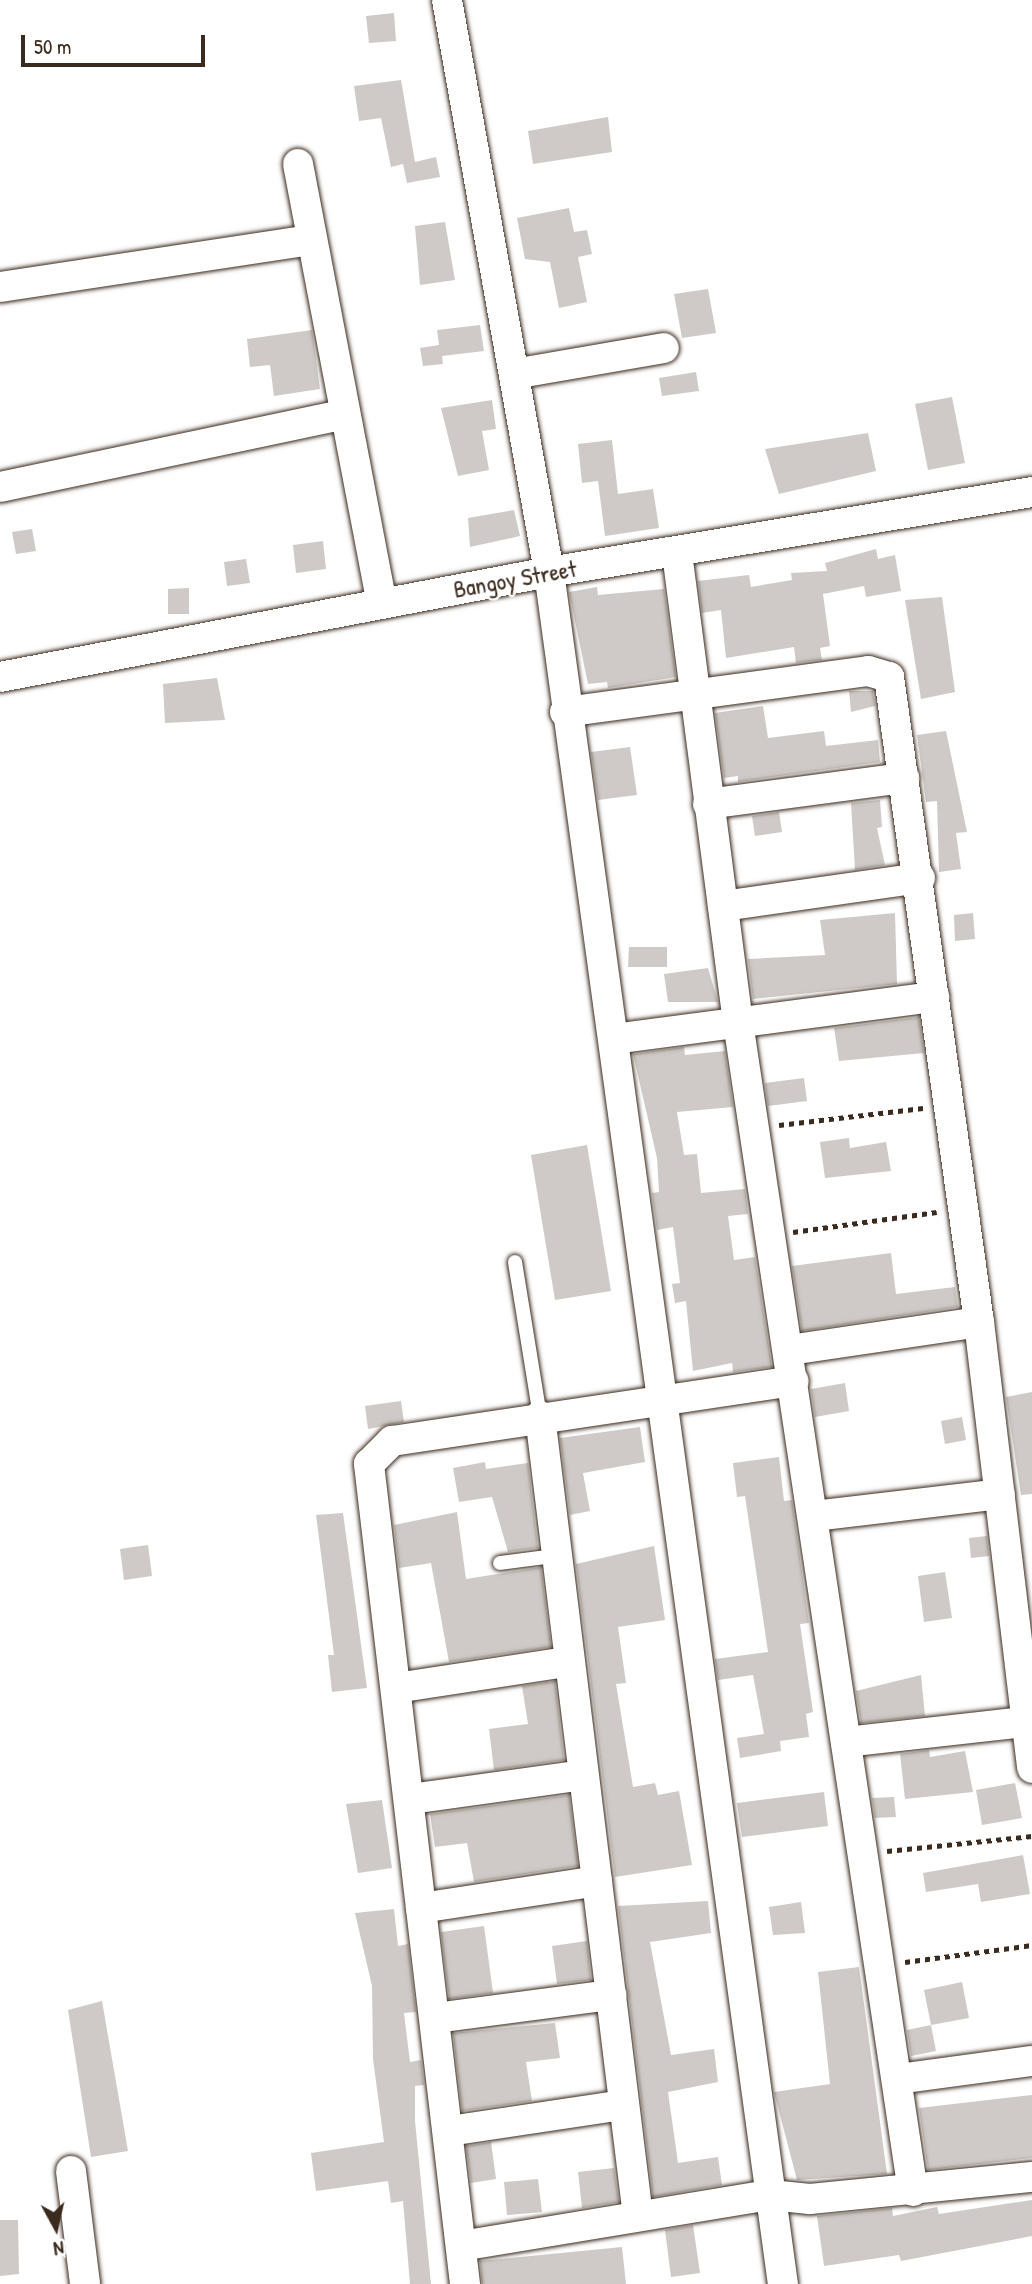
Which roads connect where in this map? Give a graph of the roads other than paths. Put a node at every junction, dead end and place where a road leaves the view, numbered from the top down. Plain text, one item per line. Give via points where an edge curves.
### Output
1 (447, 0) edge
2 (298, 164) dead end
3 (311, 240) junction
4 (0, 287) edge
5 (664, 348) dead end
6 (514, 374) junction
7 (342, 415) junction
8 (0, 487) edge
9 (1032, 492) edge
10 (677, 553) junction
11 (549, 572) junction
12 (382, 603) junction
13 (0, 677) edge
14 (693, 695) junction
15 (565, 712) junction
16 (904, 778) junction
17 (708, 804) junction
18 (920, 877) junction
19 (723, 906) junction
20 (934, 997) junction
21 (738, 1022) junction
22 (614, 1039) junction
23 (515, 1262) dead end
24 (979, 1322) junction
25 (790, 1350) junction
26 (793, 1381) junction
27 (665, 1398) junction
28 (540, 1416) junction
29 (1000, 1494) junction
30 (814, 1516) junction
31 (554, 1556) junction
32 (500, 1563) dead end
33 (566, 1662) junction
34 (396, 1688) junction
35 (1025, 1722) junction
36 (846, 1742) junction
37 (1032, 1768) edge
38 (582, 1775) junction
39 (410, 1799) junction
40 (597, 1881) junction
41 (421, 1908) junction
42 (611, 1995) junction
43 (436, 2018) junction
44 (1032, 2062) edge
45 (898, 2079) junction
46 (623, 2105) junction
47 (449, 2131) junction
48 (71, 2171) dead end
49 (1032, 2177) edge
50 (913, 2191) junction
51 (770, 2195) junction
52 (638, 2216) junction
53 (461, 2246) junction
54 (85, 2284) edge
55 (465, 2284) edge
56 (783, 2284) edge

1 - 6 street
2 - 3 street
3 - 4 street
3 - 7 street
5 - 6 street
6 - 11 street
7 - 8 street
7 - 12 street
9 - 10 street, Bangoy Street
10 - 11 street, Bangoy Street
10 - 14 street
11 - 12 street, Bangoy Street
11 - 15 street
12 - 13 street, Bangoy Street
14 - 15 street
14 - 16 street via 883,672 893,687
14 - 17 street
15 - 22 street
16 - 17 street
16 - 18 street
17 - 19 street
18 - 19 street
18 - 20 street
19 - 21 street
20 - 21 street
20 - 24 street
21 - 22 street
21 - 25 street
22 - 27 street
23 - 28 lane
24 - 25 street
24 - 29 street
25 - 26 street
26 - 27 street
26 - 30 street
27 - 28 street
27 - 51 street
28 - 31 street
28 - 34 street via 392,1441 369,1464
29 - 30 street
29 - 35 street
30 - 36 street
31 - 32 lane
31 - 33 street
33 - 34 street
33 - 38 street
34 - 39 street
35 - 36 street
35 - 37 street
36 - 45 street
38 - 39 street
38 - 40 street
39 - 41 street
40 - 41 street
40 - 42 street
41 - 43 street
42 - 43 street
42 - 46 street
43 - 47 street
44 - 45 street
45 - 50 street
46 - 47 street
46 - 52 street
47 - 53 street
48 - 54 street
49 - 50 street
50 - 51 street via 798,2200
51 - 52 street
51 - 56 street
52 - 53 street
53 - 55 street

